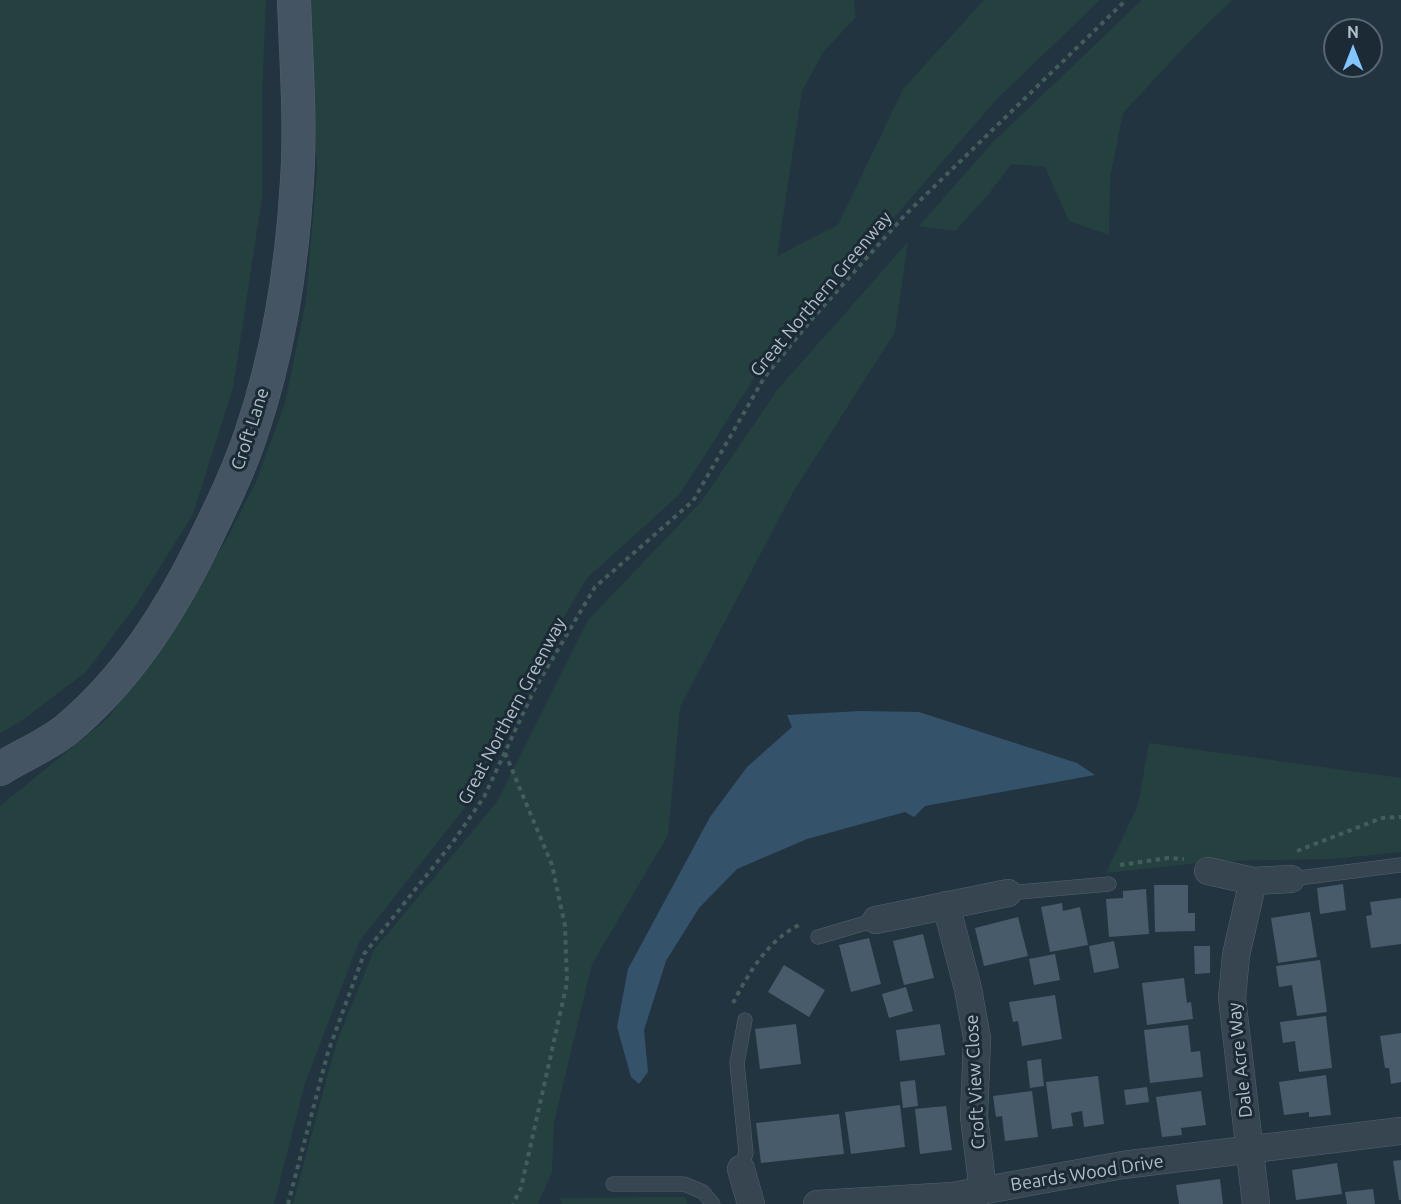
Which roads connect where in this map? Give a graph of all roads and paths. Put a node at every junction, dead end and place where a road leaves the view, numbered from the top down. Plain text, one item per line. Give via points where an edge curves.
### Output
1 (294, 0) edge
2 (1126, 0) edge
3 (505, 753) junction
4 (0, 769) edge
5 (1401, 865) edge
6 (1208, 871) dead end
7 (1291, 879) joint
8 (1253, 881) junction
9 (1109, 884) dead end
10 (1008, 893) joint
11 (945, 905) junction
12 (876, 921) joint
13 (818, 937) dead end
14 (745, 1020) dead end
15 (1401, 1131) edge
16 (1250, 1150) junction
17 (741, 1169) joint
18 (613, 1184) dead end
19 (984, 1191) junction
20 (894, 1202) edge
21 (288, 1204) edge
22 (513, 1204) edge
23 (713, 1204) edge
24 (751, 1204) edge
25 (817, 1204) edge
26 (1256, 1204) edge

1 - 4 street, Croft Lane via 297,179 291,248 284,308 251,434 227,496 186,580 137,658 65,731
2 - 3 path, Great Northern Greenway via 905,214 812,319 764,378 693,501 595,586 534,690
3 - 21 path, Great Northern Greenway via 484,797 453,842 364,954 328,1052
3 - 22 path via 552,865 565,926 567,983 521,1188
5 - 7 lane
6 - 8 street
7 - 8 street
8 - 16 street, Dale Acre Way via 1236,955 1232,998
9 - 10 lane
10 - 11 street
11 - 12 street
11 - 19 street, Croft View Close via 977,1038 974,1117
12 - 13 lane
14 - 17 lane via 737,1063 746,1153
15 - 16 street, Beards Wood Drive
16 - 19 street, Beards Wood Drive via 1123,1165
16 - 26 street, Dale Acre Way
17 - 24 street
18 - 23 lane via 684,1184 703,1192
19 - 20 street, Beards Wood Drive
20 - 25 street, Beards Wood Drive

